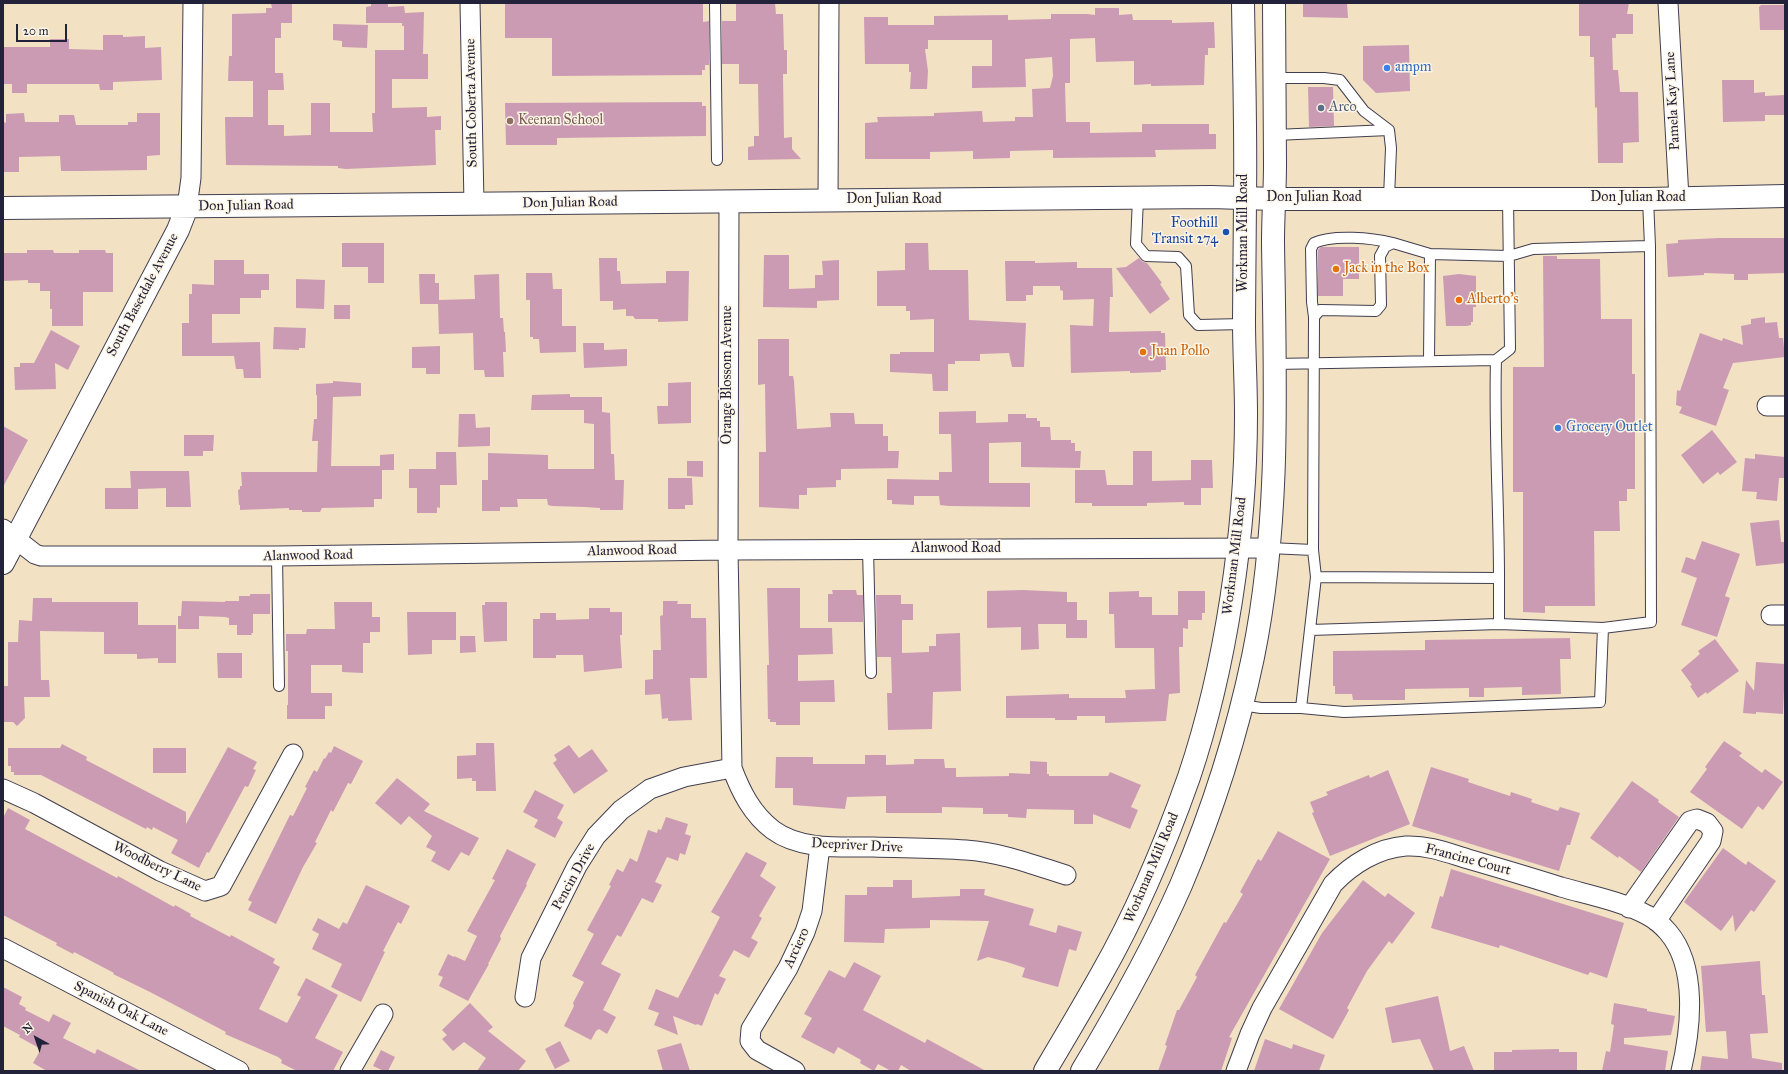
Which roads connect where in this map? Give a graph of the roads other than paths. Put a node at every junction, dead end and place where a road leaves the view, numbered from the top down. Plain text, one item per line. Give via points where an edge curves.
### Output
1 (193, 3) edge
2 (470, 3) edge
3 (715, 3) edge
4 (829, 3) edge
5 (1243, 3) edge
6 (1274, 3) edge
7 (1668, 3) edge
8 (1274, 78) junction
9 (1389, 130) junction
10 (1275, 135) junction
11 (717, 160) dead end
12 (1785, 196) edge
13 (1138, 198) junction
14 (1245, 198) junction
15 (1389, 198) junction
16 (1679, 198) junction
17 (1274, 199) junction
18 (1508, 199) junction
19 (1648, 199) junction
20 (729, 201) junction
21 (828, 201) junction
22 (474, 204) junction
23 (187, 207) junction
24 (3, 208) edge
25 (1393, 243) junction
26 (1650, 246) junction
27 (1430, 254) junction
28 (1509, 256) junction
29 (1314, 317) junction
30 (1244, 324) junction
31 (1429, 360) junction
32 (1496, 360) junction
33 (1313, 362) junction
34 (1275, 364) junction
35 (9, 534) edge
36 (1238, 548) junction
37 (1269, 548) junction
38 (868, 549) junction
39 (728, 550) junction
40 (1313, 550) junction
41 (278, 556) junction
42 (3, 563) edge
43 (1316, 577) junction
44 (1499, 578) junction
45 (1499, 624) junction
46 (1603, 628) junction
47 (1310, 630) junction
48 (871, 673) dead end
49 (279, 686) dead end
50 (1242, 705) junction
51 (1301, 708) junction
52 (293, 754) dead end
53 (732, 768) junction
54 (3, 789) edge
55 (820, 846) junction
56 (1066, 875) dead end
57 (1629, 908) junction
58 (1656, 920) junction
59 (3, 948) edge
60 (525, 996) dead end
61 (383, 1014) dead end
62 (240, 1071) edge
63 (350, 1071) edge
64 (795, 1071) edge
65 (1045, 1071) edge
66 (1082, 1071) edge
67 (1236, 1071) edge
68 (1681, 1071) edge

1 - 23 street, South Basetdale Avenue via 191,178
2 - 22 street, South Coberta Avenue
3 - 11 lane
4 - 21 street
5 - 14 main road, Workman Mill Road
6 - 8 main road, Workman Mill Road
7 - 16 street, Pamela Kay Lane
8 - 9 lane via 1340,80 1364,111
8 - 10 main road, Workman Mill Road
9 - 10 lane
9 - 15 lane
10 - 17 main road, Workman Mill Road
12 - 16 main road, Don Julian Road
13 - 14 main road, Don Julian Road
13 - 21 main road, Don Julian Road
13 - 30 lane via 1136,244 1146,256 1178,257 1186,266 1189,315 1198,325
14 - 17 main road, Don Julian Road
14 - 30 main road, Workman Mill Road
15 - 17 main road, Don Julian Road
15 - 18 main road, Don Julian Road
16 - 19 main road, Don Julian Road
17 - 34 main road, Workman Mill Road
18 - 19 main road, Don Julian Road
18 - 28 lane
19 - 26 lane
20 - 21 main road, Don Julian Road
20 - 22 main road, Don Julian Road
20 - 39 street, Orange Blossom Avenue
22 - 23 main road, Don Julian Road
23 - 24 main road, Don Julian Road
23 - 35 main road, South Basetdale Avenue via 178,230
25 - 27 lane
25 - 29 lane via 1385,247 1380,256 1381,305 1376,311 1320,310
25 - 29 lane via 1373,238 1322,239 1314,243 1311,250
26 - 28 lane via 1533,249
26 - 46 lane via 1651,622
27 - 28 lane
27 - 31 lane
28 - 32 lane via 1510,350
29 - 33 lane
30 - 36 main road, Workman Mill Road via 1246,415
31 - 32 lane
31 - 33 lane
32 - 44 lane
33 - 34 lane
33 - 40 lane
34 - 37 main road, Workman Mill Road via 1274,480
35 - 41 street, Alanwood Road via 41,556
35 - 42 main road, South Basetdale Avenue
36 - 37 street, Alanwood Road
36 - 38 street, Alanwood Road
36 - 65 main road, Workman Mill Road via 1224,640 1190,775 1136,908 1102,975
37 - 40 lane
37 - 50 main road, Workman Mill Road via 1257,635
38 - 39 street, Alanwood Road
38 - 48 lane
39 - 41 street, Alanwood Road
39 - 53 street, Deepriver Drive
40 - 43 lane
41 - 49 lane
43 - 44 lane
43 - 47 lane
44 - 45 lane
45 - 46 lane
45 - 47 lane
46 - 51 lane via 1600,702 1344,712
47 - 51 lane
50 - 51 lane via 1261,708
50 - 66 main road, Workman Mill Road via 1204,826 1180,886 1122,1004
52 - 54 street, Woodberry Lane via 221,886 205,891 160,871
53 - 55 street, Deepriver Drive via 742,793 756,814 774,830 794,840
53 - 60 street, Pencin Drive via 684,777 650,789 621,810 596,836 577,866 531,958
55 - 56 street, Deepriver Drive via 968,850 1006,857
55 - 64 street, Arciero via 812,911 805,932 788,968 751,1029 750,1042 757,1050
57 - 58 street, Francine Court
57 - 58 street via 1690,821 1697,819 1707,823 1713,831 1712,841
57 - 67 street, Francine Court via 1432,848 1406,846 1385,850 1366,858 1333,884 1262,1008
58 - 68 street, Francine Court via 1682,953 1687,976 1690,1008
59 - 62 street, Spanish Oak Lane
61 - 63 street

